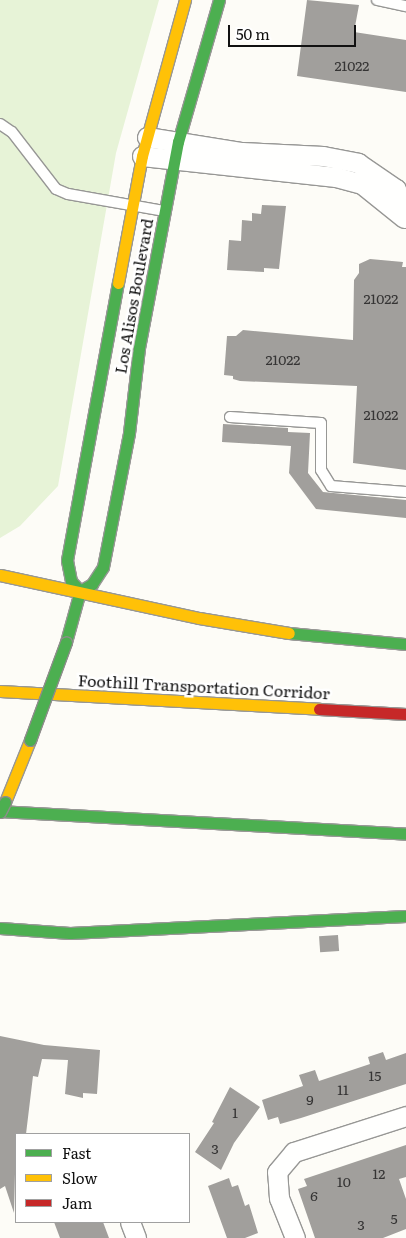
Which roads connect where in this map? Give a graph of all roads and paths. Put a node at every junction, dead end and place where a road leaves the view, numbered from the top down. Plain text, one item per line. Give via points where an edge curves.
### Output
1 (185, 0) edge
2 (219, 0) edge
3 (377, 0) edge
4 (406, 6) edge
5 (0, 124) edge
6 (147, 137) junction
7 (176, 151) junction
8 (142, 156) junction
9 (133, 206) junction
10 (165, 212) junction
11 (404, 217) edge
12 (230, 417) dead end
13 (406, 492) edge
14 (0, 575) edge
15 (80, 591) junction
16 (406, 644) edge
17 (0, 691) edge
18 (406, 714) edge
19 (0, 811) edge
20 (406, 834) edge
21 (406, 916) edge
22 (0, 928) edge
23 (406, 1116) edge
24 (130, 1223) edge
25 (136, 1238) edge
26 (296, 1238) edge

1 - 6 main road, Los Alisos Boulevard
2 - 7 main road, Los Alisos Boulevard
3 - 4 lane
5 - 9 lane via 12,132 56,189
6 - 7 street
6 - 8 main road, Los Alisos Boulevard
7 - 8 street
7 - 10 main road, Los Alisos Boulevard
7 - 11 street via 362,184
8 - 9 main road, Los Alisos Boulevard
9 - 10 lane
9 - 15 main road, Los Alisos Boulevard via 67,560 71,581
10 - 15 main road, Los Alisos Boulevard via 103,566 96,581
12 - 13 lane via 322,423 321,470 331,486
14 - 15 main road
15 - 16 main road via 199,618 299,635
15 - 19 main road, bridge via 66,642
17 - 18 main road, Foothill Transportation Corridor
19 - 20 main road
21 - 22 main road via 70,933
23 - 26 street via 294,1152 277,1172 279,1198
24 - 25 street

